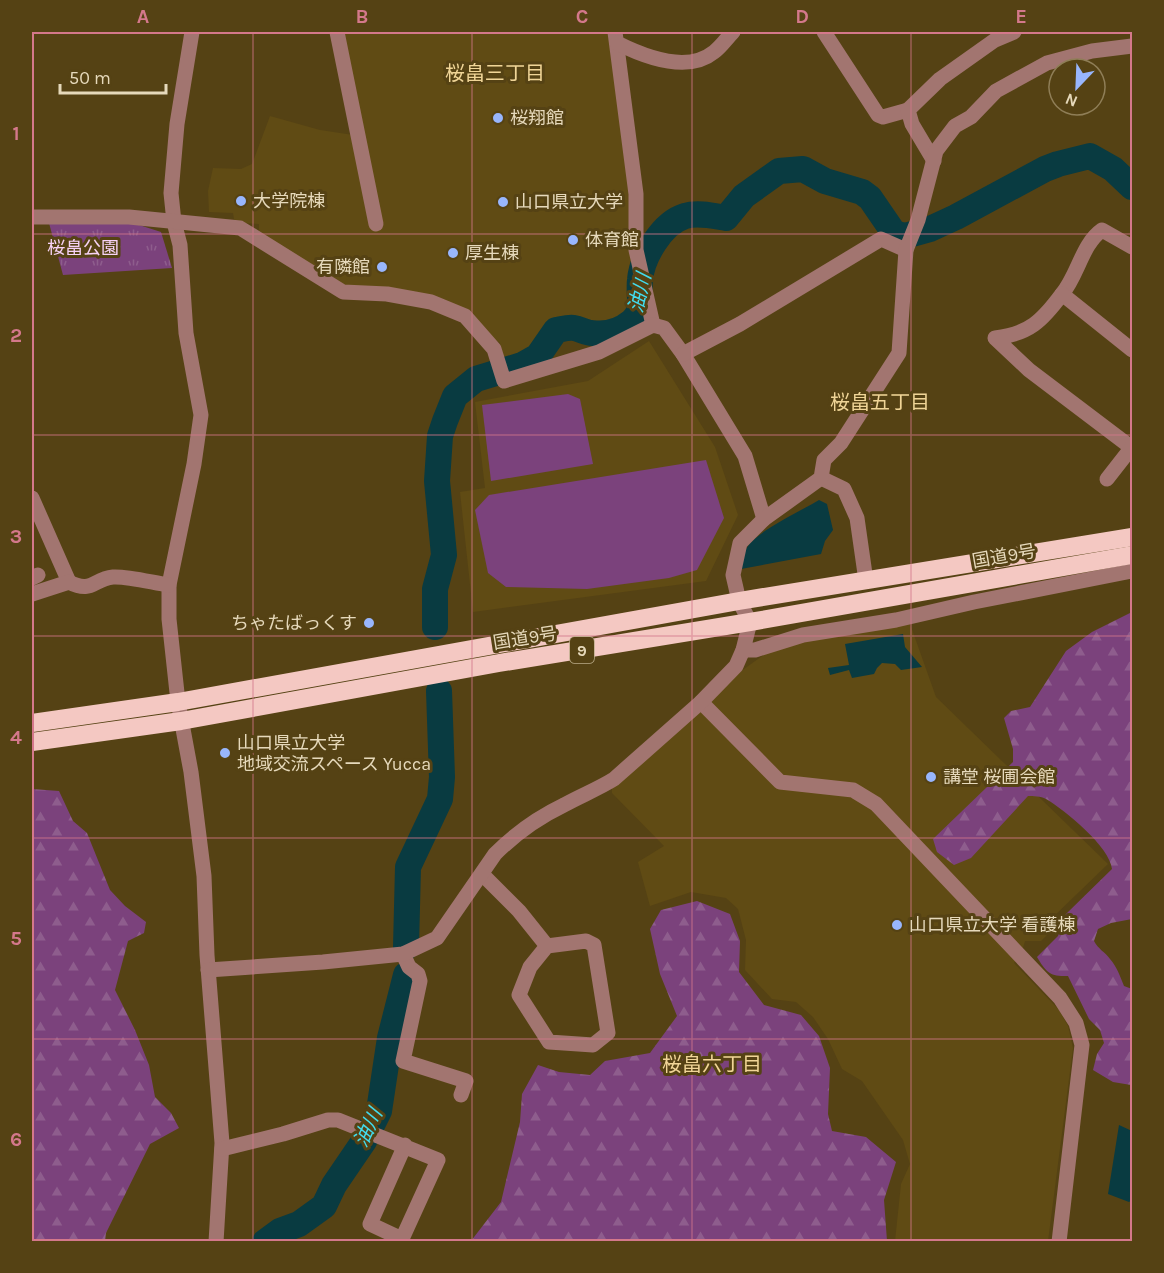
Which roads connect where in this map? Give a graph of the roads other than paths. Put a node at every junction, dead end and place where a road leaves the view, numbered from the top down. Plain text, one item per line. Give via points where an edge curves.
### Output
1 (192, 32) edge
2 (337, 32) edge
3 (733, 32) edge
4 (824, 32) edge
5 (1014, 32) edge
6 (616, 37) edge
7 (1132, 46) edge
8 (908, 110) junction
9 (933, 160) junction
10 (32, 217) edge
11 (174, 222) junction
12 (376, 225) dead end
13 (1132, 247) edge
14 (906, 250) junction
15 (1062, 294) junction
16 (653, 325) junction
17 (1132, 350) edge
18 (683, 354) junction
19 (1132, 448) edge
20 (821, 477) junction
21 (1107, 479) dead end
22 (32, 498) edge
23 (764, 519) junction
24 (1132, 537) edge
25 (1132, 555) edge
26 (1132, 571) edge
27 (866, 581) junction
28 (69, 582) junction
29 (170, 585) junction
30 (32, 594) edge
31 (739, 601) junction
32 (750, 622) junction
33 (743, 650) junction
34 (178, 702) junction
35 (701, 702) junction
36 (181, 721) junction
37 (32, 723) edge
38 (32, 742) edge
39 (482, 874) junction
40 (547, 946) junction
41 (403, 954) junction
42 (208, 969) junction
43 (466, 1081) dead end
44 (405, 1145) junction
45 (222, 1149) junction
46 (216, 1242) edge
47 (1059, 1242) edge

1 - 11 street via 177,124 171,193
2 - 12 street
3 - 6 street via 713,53 694,61 670,62 641,55
4 - 8 street via 878,116
5 - 8 street via 995,40 940,80
6 - 16 street via 636,194 636,250
7 - 9 street via 1047,63 996,91 971,117 955,126
8 - 9 street
9 - 14 street
10 - 11 street
11 - 16 street via 240,228 344,292 431,302 465,316 495,349 504,381 598,352
11 - 29 street via 180,245 186,333 201,415
13 - 15 street via 1102,230 1097,233
14 - 18 street via 881,238
14 - 20 street via 898,353 841,443 824,460
15 - 17 street
15 - 19 street via 1036,325 1024,332 994,338 1029,370
16 - 18 street via 664,328
18 - 23 street via 745,456
19 - 21 street
20 - 23 street
20 - 27 street via 844,489 857,518
22 - 28 street
23 - 31 street via 740,543 733,575
24 - 27 highway, 国道9号 / 9
25 - 32 highway, 国道9号 / 9
26 - 33 street
27 - 31 highway, 国道9号 / 9
28 - 29 street via 80,588 113,577
28 - 30 street
29 - 34 street via 169,619
31 - 32 street
31 - 34 highway, 国道9号 / 9
32 - 33 street
32 - 36 highway, 国道9号 / 9
33 - 35 street via 736,666
34 - 36 street
34 - 37 highway, 国道9号 / 9
35 - 39 street via 614,779 564,805 504,846
35 - 47 street via 780,783 853,790 876,804 1060,998 1076,1023 1082,1045
36 - 38 highway, 国道9号 / 9
36 - 42 street via 204,876
39 - 40 street via 519,910
39 - 41 street via 437,938
40 - 40 street via 586,941 594,945 608,1033 592,1045 549,1042 519,995 530,967
41 - 42 street
41 - 43 street via 420,981 403,1061
42 - 45 street
44 - 44 street via 438,1160 402,1239 370,1224
44 - 45 street via 338,1120 328,1120
45 - 46 street

